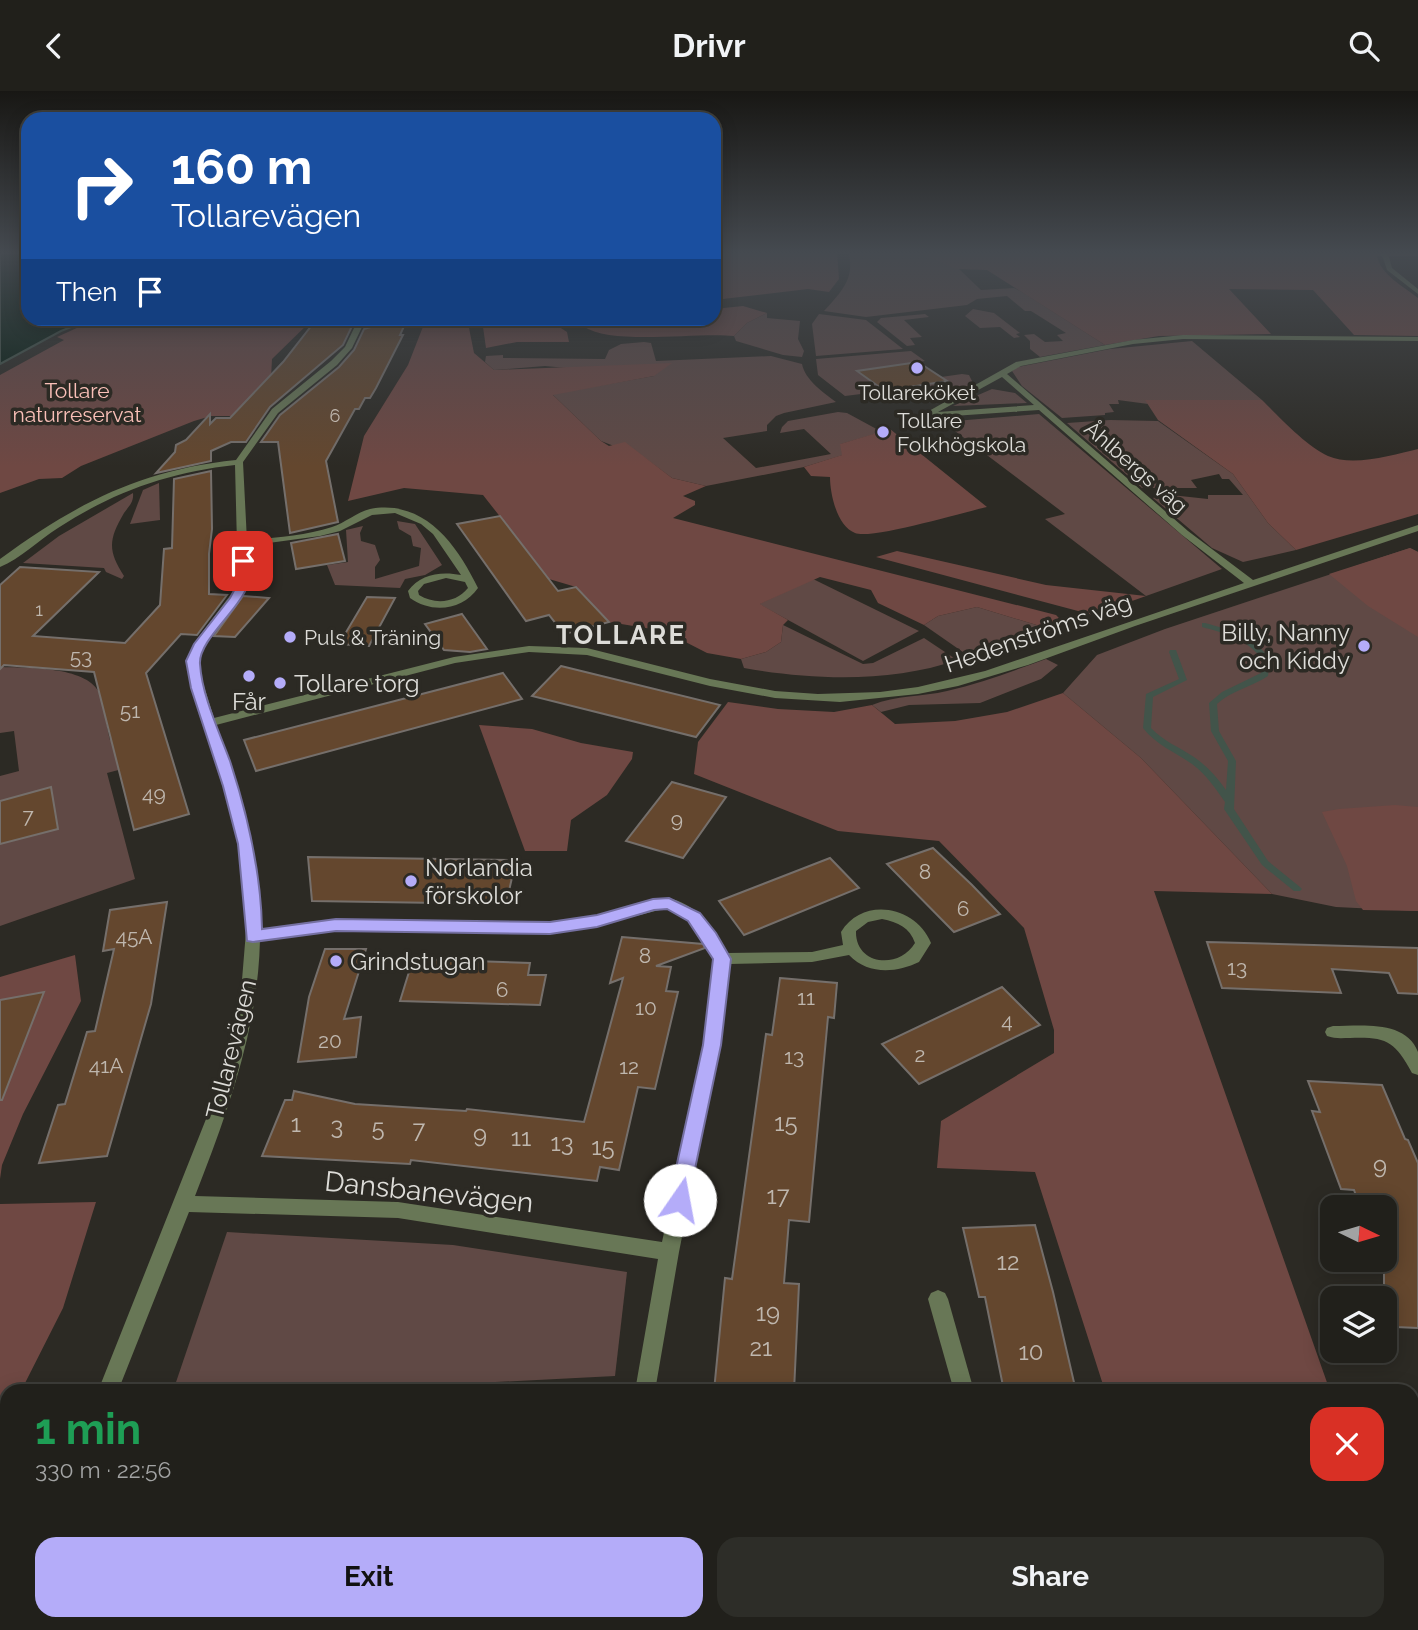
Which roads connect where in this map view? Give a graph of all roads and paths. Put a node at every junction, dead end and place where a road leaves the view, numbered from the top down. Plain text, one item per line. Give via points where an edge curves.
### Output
1 (359, 326) edge
2 (1402, 338) junction
3 (1418, 339) edge
4 (1418, 348) edge
5 (1002, 373) junction
6 (1040, 407) junction
7 (239, 462) junction
8 (1418, 528) edge
9 (243, 544) junction
10 (0, 564) edge
11 (468, 580) junction
12 (1251, 584) junction
13 (211, 723) junction
14 (253, 936) junction
15 (851, 949) junction
16 (722, 959) junction
17 (1333, 1032) dead end
18 (1418, 1067) edge
19 (183, 1204) junction
20 (669, 1252) junction
21 (938, 1299) dead end
22 (111, 1384) edge
23 (646, 1384) edge
24 (962, 1384) edge

1 - 7 street via 334,363 275,411
2 - 3 street
2 - 4 street
2 - 5 street via 1166,338 1033,361
5 - 6 street, Åhlbergs väg
5 - 6 street via 924,416
6 - 12 street, Åhlbergs väg
7 - 9 street, Tollarevägen
7 - 10 street via 172,471 132,484 104,496
8 - 12 street, Hedenströms väg
9 - 11 street via 320,533 370,512 396,510 437,532
9 - 13 street, Tollarevägen via 243,585 198,647 193,661
11 - 11 street via 436,576 412,591 425,603 452,603 472,592
12 - 13 street, Hedenströms väg via 1037,660 953,686 900,695 815,698 733,689 597,653 538,648 454,660
13 - 14 street, Tollarevägen via 246,844
14 - 16 street via 336,925 550,928 669,903 694,917
14 - 19 street, Tollarevägen via 250,981 231,1069
15 - 15 street via 870,963 894,966 914,958 923,943 906,920 882,914 853,925 848,932
15 - 16 street via 812,957
16 - 20 street via 712,1045
17 - 18 street via 1393,1035 1408,1047
19 - 20 street, Dansbanevägen via 398,1210
19 - 22 street, Tollarevägen
20 - 23 street
21 - 24 street

